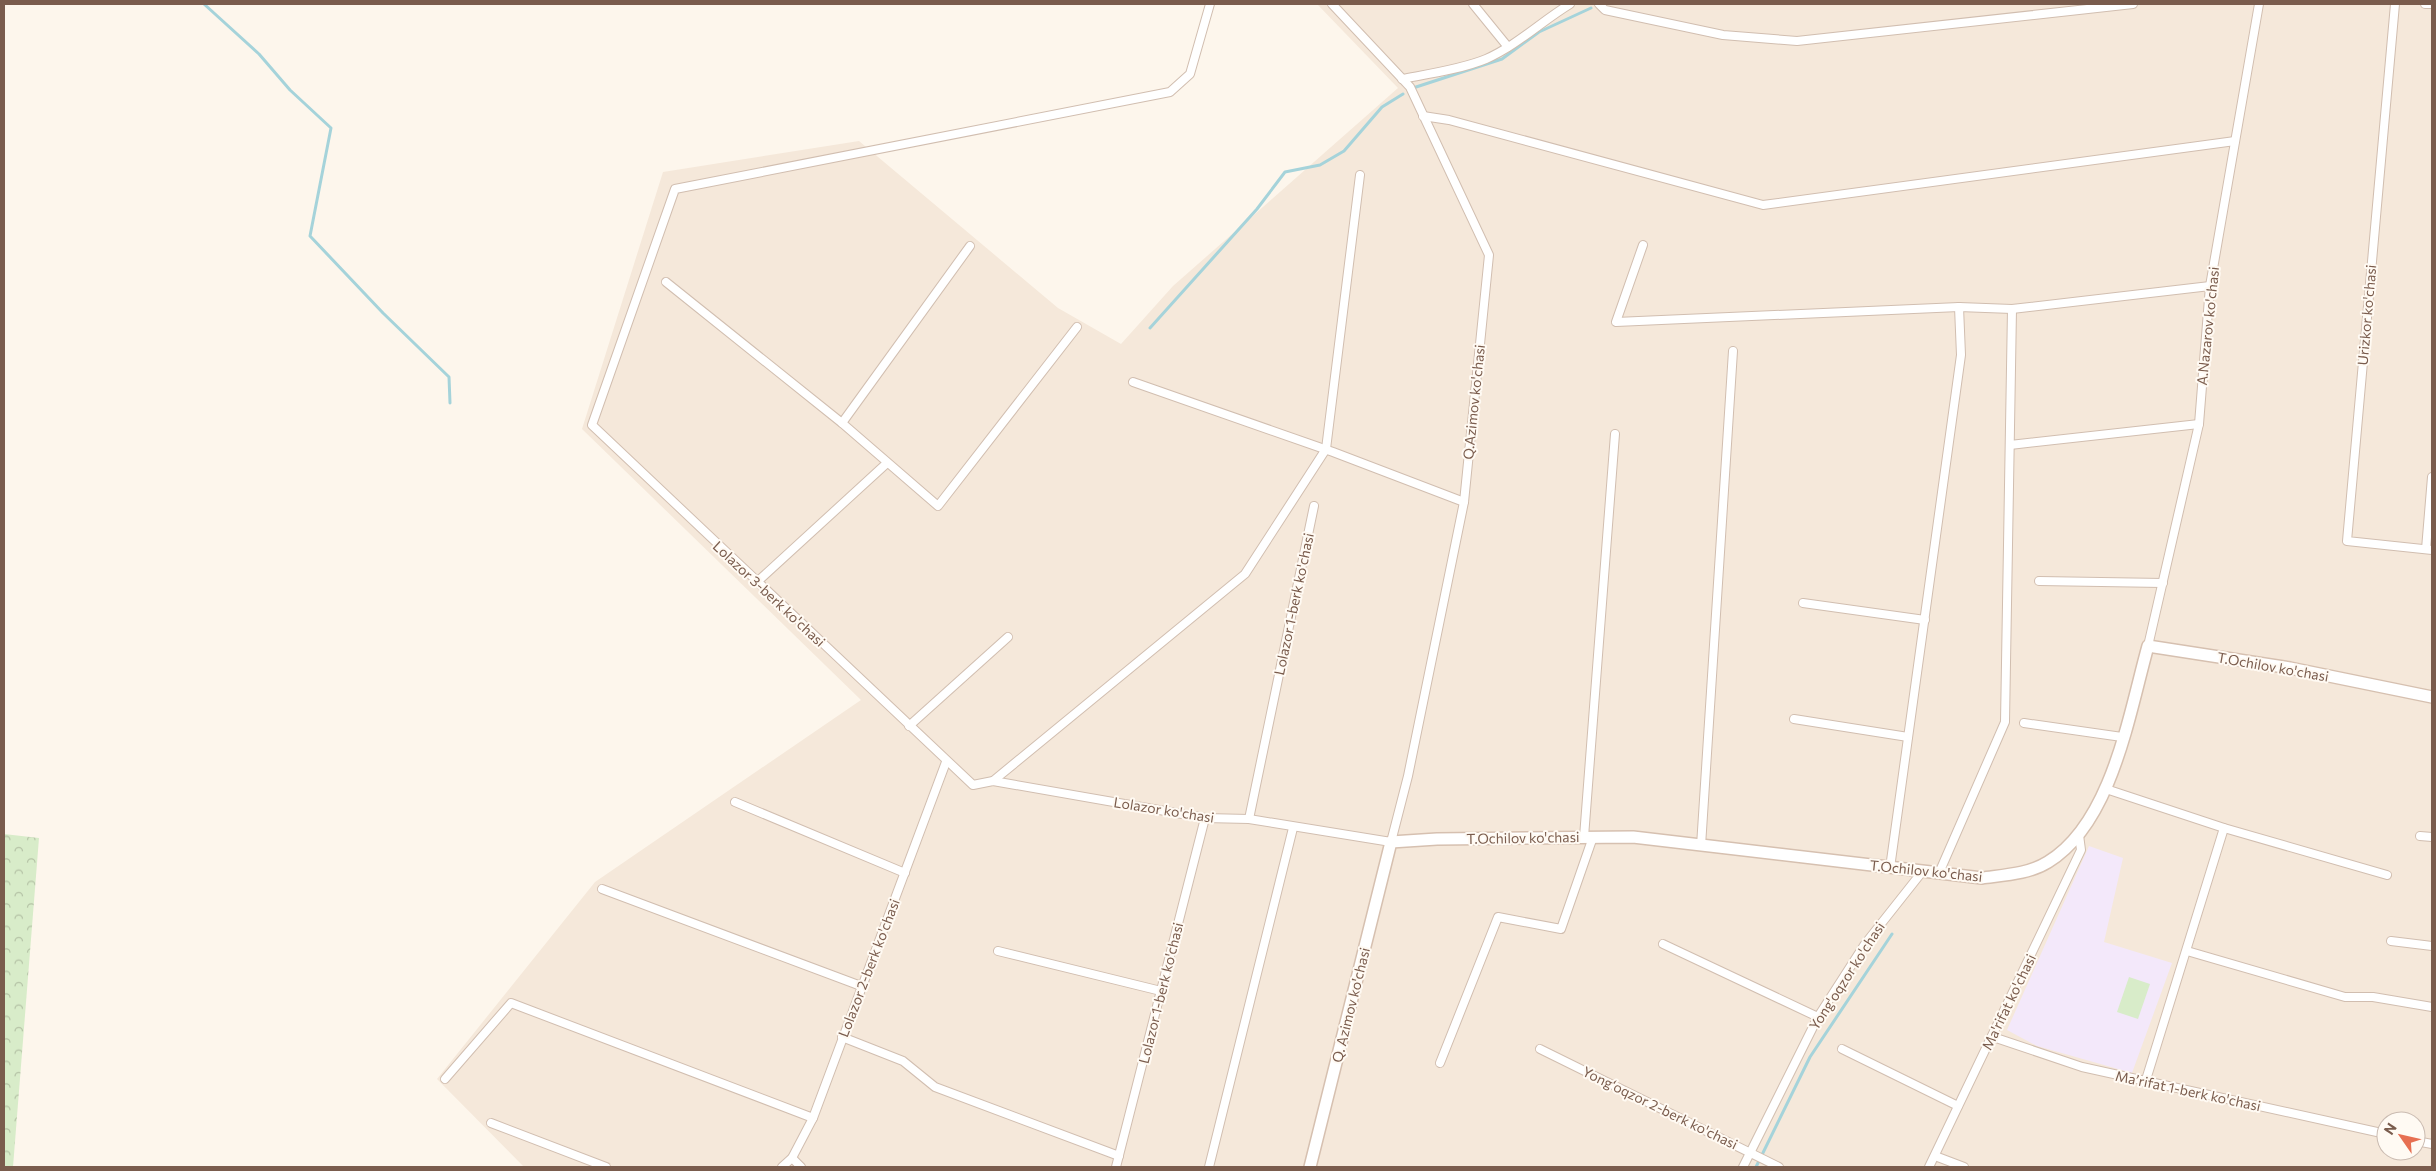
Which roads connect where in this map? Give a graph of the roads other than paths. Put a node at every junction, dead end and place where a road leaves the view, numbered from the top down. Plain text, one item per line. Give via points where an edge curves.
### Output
1 (1210, 4) edge
2 (1332, 4) edge
3 (1473, 4) edge
4 (1570, 4) edge
5 (1599, 4) edge
6 (2133, 4) edge
7 (2259, 4) edge
8 (2395, 4) edge
9 (2425, 4) edge
10 (2432, 4) edge
11 (1508, 46) junction
12 (1402, 79) junction
13 (1423, 116) junction
14 (2235, 141) junction
15 (1360, 175) dead end
16 (1643, 245) dead end
17 (970, 246) dead end
18 (666, 282) dead end
19 (2210, 286) junction
20 (1958, 306) junction
21 (2012, 309) junction
22 (1077, 327) dead end
23 (1733, 351) dead end
24 (1133, 382) dead end
25 (842, 423) junction
26 (2199, 424) junction
27 (1615, 434) dead end
28 (2010, 445) junction
29 (1326, 449) junction
30 (887, 463) junction
31 (2432, 477) edge
32 (1464, 502) junction
33 (1314, 506) dead end
34 (2429, 550) edge
35 (2039, 581) dead end
36 (757, 582) junction
37 (2163, 583) junction
38 (1803, 604) dead end
39 (1925, 620) junction
40 (1008, 637) dead end
41 (2148, 646) junction
42 (2432, 698) edge
43 (1794, 719) dead end
44 (2024, 723) dead end
45 (909, 726) junction
46 (1908, 737) junction
47 (2122, 737) junction
48 (946, 762) junction
49 (993, 781) junction
50 (2106, 789) junction
51 (734, 802) dead end
52 (1205, 818) junction
53 (1249, 819) junction
54 (1293, 828) junction
55 (2224, 828) junction
56 (2079, 835) junction
57 (2420, 836) dead end
58 (1589, 837) junction
59 (2432, 837) edge
60 (1391, 842) junction
61 (1701, 846) junction
62 (1890, 868) junction
63 (1922, 872) junction
64 (905, 873) junction
65 (1939, 873) junction
66 (2387, 875) dead end
67 (602, 889) dead end
68 (2390, 941) dead end
69 (1663, 944) dead end
70 (2432, 946) edge
71 (998, 951) dead end
72 (2187, 951) junction
73 (861, 986) junction
74 (1161, 991) junction
75 (2432, 1007) edge
76 (1818, 1018) junction
77 (842, 1037) junction
78 (1993, 1037) junction
79 (1540, 1049) dead end
80 (1842, 1049) dead end
81 (1440, 1063) dead end
82 (445, 1079) dead end
83 (2146, 1083) junction
84 (1958, 1106) junction
85 (813, 1118) junction
86 (491, 1123) dead end
87 (2376, 1132) edge
88 (1750, 1152) junction
89 (1120, 1156) junction
90 (1936, 1156) junction
91 (792, 1158) junction
92 (606, 1167) edge
93 (782, 1167) edge
94 (801, 1167) edge
95 (1116, 1167) edge
96 (1209, 1167) edge
97 (1310, 1167) edge
98 (1743, 1167) edge
99 (1778, 1167) edge
100 (1930, 1167) edge
101 (1964, 1167) edge

1 - 36 street, Lolazor 3-berk ko'chasi via 1190,74 1170,92 675,189 592,426
2 - 12 street, Q.Azimov ko'chasi
3 - 11 street
4 - 11 street
5 - 6 street via 1605,10 1723,35 1797,41
7 - 14 street, A.Nazarov ko'chasi
8 - 34 street, Urizkor ko'chasi via 2347,541
9 - 10 street
11 - 12 street via 1485,60
12 - 13 street, Q.Azimov ko'chasi via 1410,87
13 - 14 street via 1449,120 1763,205
13 - 32 street, Q.Azimov ko'chasi via 1489,256
14 - 19 street, A.Nazarov ko'chasi
15 - 29 street
16 - 20 street via 1616,322
17 - 25 street
18 - 25 street
19 - 21 street
19 - 26 street, A.Nazarov ko'chasi
20 - 21 street
20 - 39 street via 1961,354
21 - 28 street
22 - 30 street via 938,506
23 - 61 street
24 - 29 street
25 - 30 street
26 - 28 street
26 - 37 street, A.Nazarov ko'chasi
27 - 58 street
28 - 65 street via 2006,722
29 - 32 street
29 - 49 street via 1245,574
30 - 36 street
31 - 34 street
32 - 60 street, Q.Azimov ko'chasi via 1408,776
33 - 53 street, Lolazor 1-berk ko'chasi
35 - 37 street
36 - 45 street, Lolazor 3-berk ko'chasi
37 - 41 street, A.Nazarov ko'chasi
38 - 39 street
39 - 46 street
40 - 45 street
41 - 42 main road, T.Ochilov ko'chasi via 2290,668
41 - 47 main road, T.Ochilov ko'chasi
43 - 46 street
44 - 47 street
45 - 48 street, Lolazor 3-berk ko'chasi
46 - 62 street
47 - 50 main road, T.Ochilov ko'chasi
48 - 49 street, Lolazor ko'chasi via 973,786
48 - 64 street, Lolazor 2-berk ko'chasi
49 - 52 street, Lolazor ko'chasi
50 - 55 street
50 - 56 main road, T.Ochilov ko'chasi via 2094,815
51 - 64 street
52 - 53 street, Lolazor ko'chasi
52 - 74 street, Lolazor 1-berk ko'chasi
53 - 54 street, Lolazor ko'chasi
54 - 60 street, Lolazor ko'chasi
54 - 96 street
55 - 66 street
55 - 72 street
56 - 65 main road, T.Ochilov ko'chasi via 2049,862 2023,872 1982,878
56 - 78 street, Ma'rifat ko'chasi via 2082,850
57 - 59 street
58 - 60 main road, T.Ochilov ko'chasi
58 - 61 main road, T.Ochilov ko'chasi via 1633,837
58 - 81 street via 1561,929 1498,917
60 - 97 main road, Q. Azimov ko'chasi
61 - 62 main road, T.Ochilov ko'chasi
62 - 63 main road, T.Ochilov ko'chasi
63 - 65 main road, T.Ochilov ko'chasi
63 - 76 street, Yong'oqzor ko'chasi via 1865,944
64 - 73 street, Lolazor 2-berk ko'chasi
67 - 73 street
68 - 70 street
69 - 76 street
71 - 74 street
72 - 75 street via 2344,997 2373,997
72 - 83 street
73 - 77 street, Lolazor 2-berk ko'chasi
74 - 89 street, Lolazor 1-berk ko'chasi
76 - 88 street, Yong'oqzor ko'chasi
77 - 85 street, Lolazor 2-berk ko'chasi
77 - 89 street via 902,1061 934,1087
78 - 83 street, Ma’rifat 1-berk ko'chasi via 2082,1067
78 - 84 street, Ma'rifat ko'chasi
79 - 88 street, Yong‘oqzor 2-berk ko'chasi
80 - 84 street
82 - 85 street via 511,1003
83 - 87 street, Ma’rifat 1-berk ko'chasi
84 - 90 street, Ma'rifat ko'chasi
85 - 91 street, Lolazor 2-berk ko'chasi
86 - 92 street
88 - 98 street, Yong'oqzor ko'chasi
88 - 99 street, Yong‘oqzor 2-berk ko'chasi
89 - 95 street, Lolazor 1-berk ko'chasi
90 - 100 street, Ma'rifat ko'chasi
90 - 101 street
91 - 93 street, Lolazor 2-berk ko'chasi
91 - 94 street

